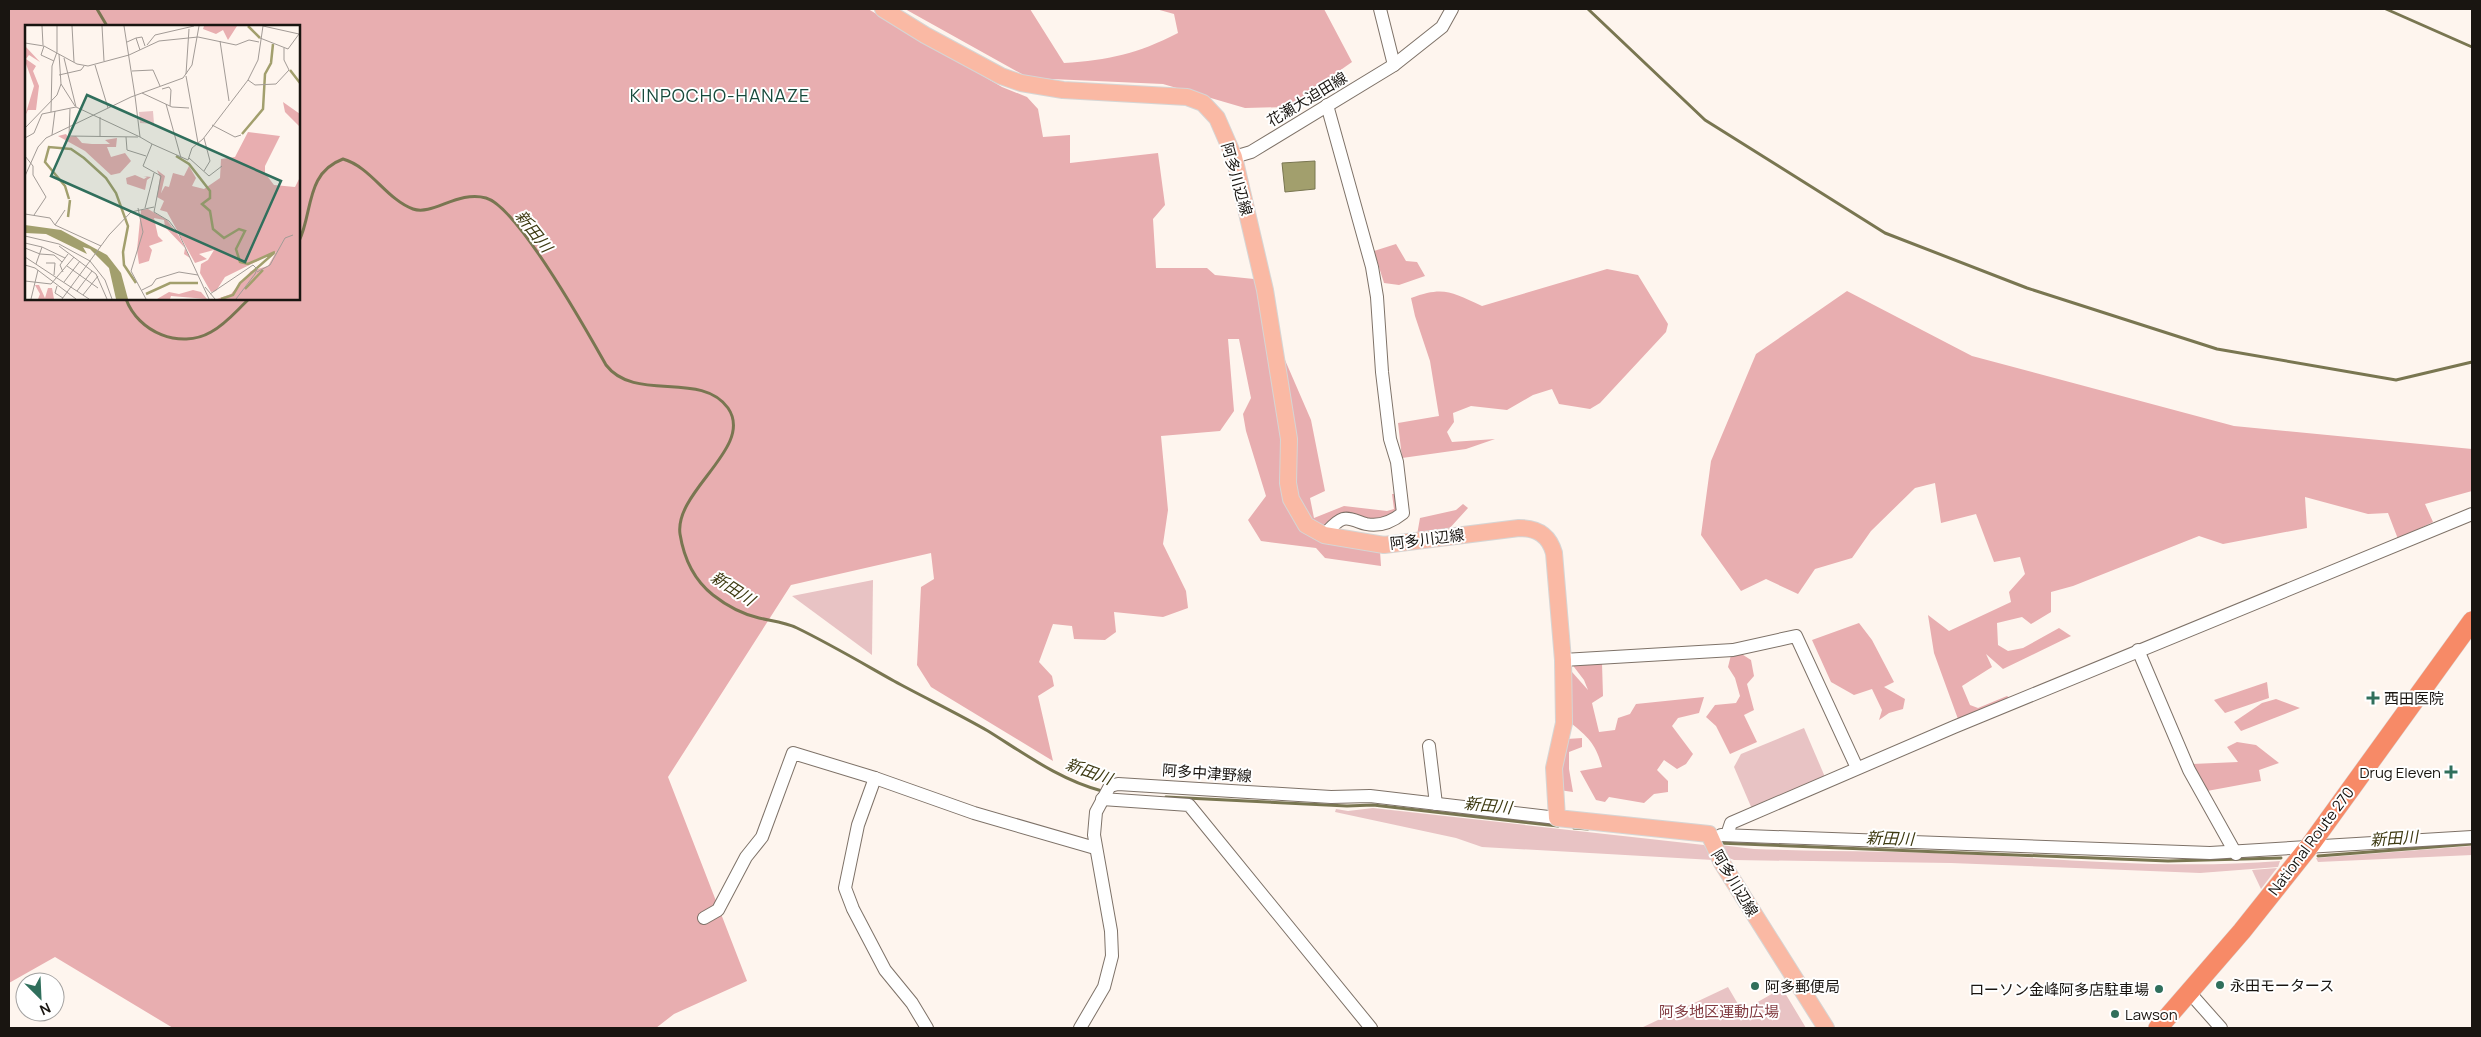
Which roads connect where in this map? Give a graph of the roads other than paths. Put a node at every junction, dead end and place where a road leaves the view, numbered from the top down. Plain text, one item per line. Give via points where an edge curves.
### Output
1 (883, 9) edge
2 (1380, 9) edge
3 (1452, 9) edge
4 (1394, 65) junction
5 (1327, 105) junction
6 (1234, 157) junction
7 (2472, 514) edge
8 (1324, 534) junction
9 (2472, 622) edge
10 (2138, 650) junction
11 (1563, 660) junction
12 (1429, 746) dead end
13 (1857, 768) junction
14 (875, 778) junction
15 (1104, 794) junction
16 (1436, 804) junction
17 (1557, 818) junction
18 (1727, 835) junction
19 (2472, 837) edge
20 (1710, 839) junction
21 (1095, 848) junction
22 (2308, 848) junction
23 (2236, 854) junction
24 (704, 918) dead end
25 (2190, 992) junction
26 (926, 1028) edge
27 (1080, 1028) edge
28 (1371, 1028) edge
29 (1826, 1028) edge
30 (2158, 1028) edge
31 (2221, 1028) edge

1 - 6 main road, 阿多川辺線 via 1001,76 1021,83 1063,90 1187,97 1203,103 1217,118
2 - 4 street
3 - 4 street, 花瀬大迫田線 via 1442,27
4 - 5 street, 花瀬大迫田線
5 - 6 street, 花瀬大迫田線 via 1251,152
5 - 8 street via 1374,277 1390,439 1397,462 1403,513 1382,524 1348,518 1340,520
6 - 8 main road, 阿多川辺線 via 1265,290 1289,439 1291,499 1306,524
7 - 10 street
8 - 11 main road, 阿多川辺線 via 1384,545 1518,528 1542,533 1554,553
9 - 22 highway, National Route 270
10 - 13 street
10 - 23 street via 2189,770
11 - 13 street via 1733,650 1796,636
11 - 17 main road, 阿多川辺線 via 1564,723 1554,768
12 - 16 street
13 - 18 street via 1730,823
14 - 21 street via 974,813
14 - 24 street via 793,753 762,837 746,857 718,910
14 - 26 street via 858,825 845,888 885,970 912,1003
15 - 16 street, 阿多中津野線 via 1118,784 1370,796
15 - 21 street via 1096,812
15 - 28 street via 1189,804
16 - 17 street, 阿多中津野線
17 - 20 main road, 阿多川辺線
18 - 20 street
18 - 23 street
19 - 22 street
20 - 29 main road, 阿多川辺線
21 - 27 street via 1111,930 1112,956 1104,987
22 - 23 street
22 - 25 highway, National Route 270
25 - 30 highway, National Route 270
25 - 31 street

